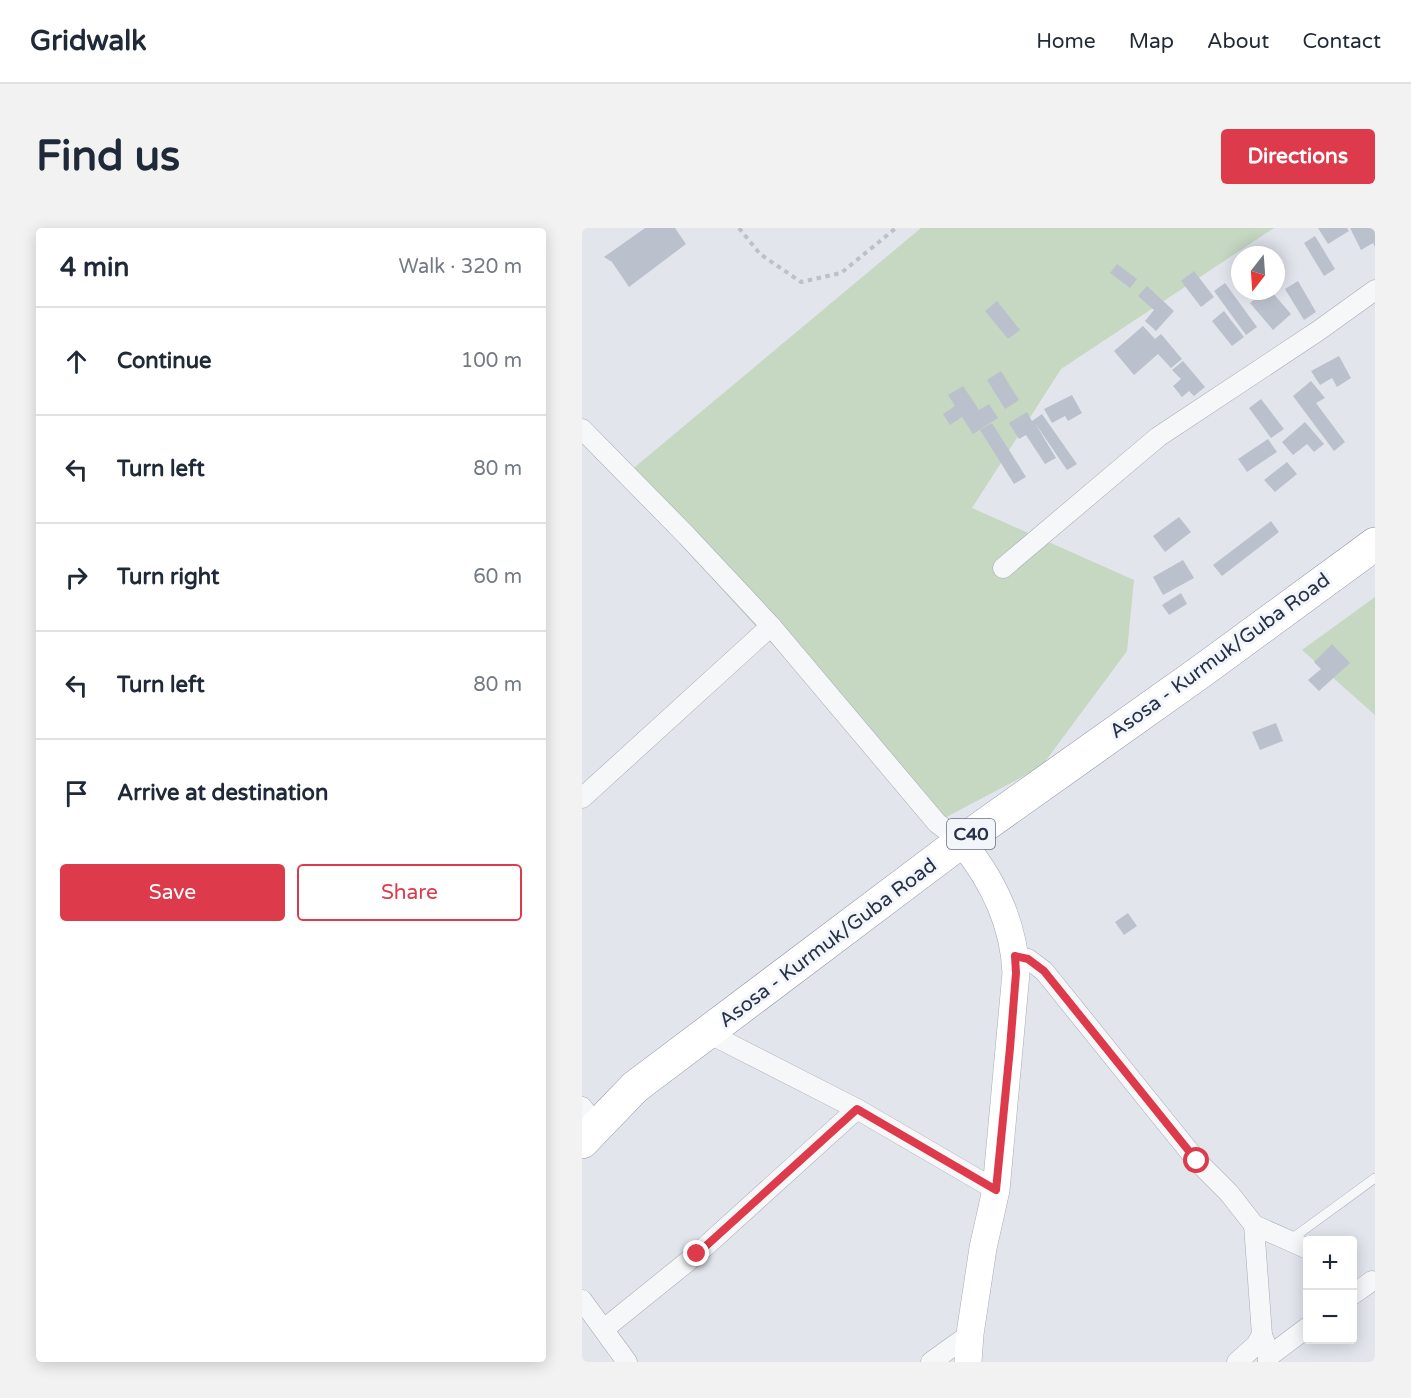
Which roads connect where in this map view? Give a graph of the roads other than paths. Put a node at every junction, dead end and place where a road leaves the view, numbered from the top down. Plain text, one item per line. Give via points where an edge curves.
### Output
1 (1375, 290) edge
2 (582, 429) edge
3 (1375, 544) edge
4 (1003, 568) dead end
5 (771, 626) junction
6 (582, 798) edge
7 (961, 841) junction
8 (1015, 956) junction
9 (708, 1033) junction
10 (857, 1109) junction
11 (587, 1125) edge
12 (1375, 1178) edge
13 (996, 1190) junction
14 (1254, 1225) junction
15 (1299, 1245) edge
16 (1357, 1275) edge
17 (1374, 1281) edge
18 (1357, 1292) edge
19 (582, 1300) edge
20 (604, 1329) junction
21 (1303, 1331) edge
22 (970, 1334) junction
23 (1262, 1335) junction
24 (1268, 1359) edge
25 (627, 1362) edge
26 (931, 1362) edge
27 (968, 1362) edge
28 (1237, 1362) edge

1 - 4 street via 1158,437
2 - 5 street
3 - 7 highway, Asosa - Kurmuk/Guba Road / C40
5 - 6 street
5 - 7 street via 937,823
7 - 8 street via 981,865 1002,906
7 - 9 highway, Asosa - Kurmuk/Guba Road / C40
8 - 13 street
8 - 14 street via 1028,959 1044,971 1197,1161
9 - 10 street
9 - 11 highway, Asosa - Kurmuk/Guba Road / C40
10 - 13 street
10 - 20 street via 697,1254
12 - 15 lane
13 - 22 street via 982,1248
14 - 15 street
14 - 23 street
16 - 17 street
17 - 18 street
19 - 20 street
20 - 25 street
21 - 24 street
22 - 26 street
22 - 27 street
23 - 24 street
23 - 28 street

